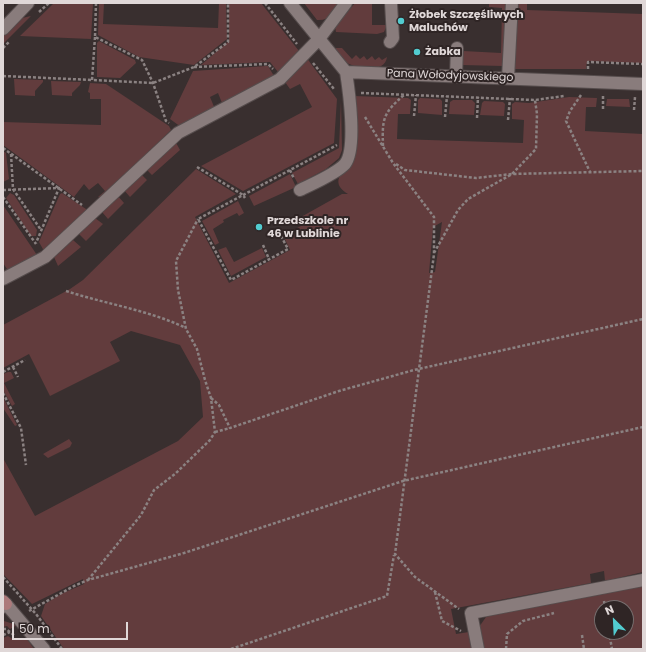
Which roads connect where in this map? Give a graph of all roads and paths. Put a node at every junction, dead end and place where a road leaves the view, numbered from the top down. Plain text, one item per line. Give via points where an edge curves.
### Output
1 (28, 3) edge
2 (96, 3) edge
3 (228, 3) edge
4 (265, 3) edge
5 (290, 3) edge
6 (346, 3) edge
7 (391, 3) edge
8 (512, 3) edge
9 (3, 29) edge
10 (95, 37) junction
11 (319, 39) junction
12 (390, 42) dead end
13 (457, 48) dead end
14 (304, 53) junction
15 (194, 67) junction
16 (346, 72) junction
17 (3, 76) edge
18 (456, 76) junction
19 (508, 78) junction
20 (280, 79) junction
21 (92, 80) junction
22 (153, 83) junction
23 (643, 84) edge
24 (404, 94) junction
25 (416, 95) junction
26 (568, 95) dead end
27 (574, 95) dead end
28 (581, 95) junction
29 (447, 96) junction
30 (588, 96) dead end
31 (596, 96) dead end
32 (603, 96) junction
33 (350, 97) junction
34 (478, 97) junction
35 (611, 97) dead end
36 (627, 97) dead end
37 (635, 97) junction
38 (510, 98) junction
39 (639, 98) dead end
40 (535, 100) junction
41 (603, 109) dead end
42 (634, 110) dead end
43 (414, 116) dead end
44 (445, 117) dead end
45 (477, 118) dead end
46 (508, 120) dead end
47 (178, 133) junction
48 (337, 138) dead end
49 (383, 147) junction
50 (3, 148) edge
51 (11, 154) junction
52 (393, 163) junction
53 (197, 167) dead end
54 (643, 171) edge
55 (590, 172) junction
56 (512, 174) junction
57 (58, 188) junction
58 (13, 189) junction
59 (3, 190) edge
60 (300, 190) dead end
61 (243, 195) junction
62 (3, 197) edge
63 (245, 198) dead end
64 (92, 212) junction
65 (198, 219) junction
66 (41, 230) junction
67 (281, 236) dead end
68 (36, 243) junction
69 (263, 245) dead end
70 (434, 254) junction
71 (45, 257) junction
72 (269, 259) junction
73 (3, 279) edge
74 (66, 291) dead end
75 (643, 319) edge
76 (186, 329) junction
77 (25, 360) dead end
78 (13, 367) junction
79 (418, 370) junction
80 (3, 372) edge
81 (18, 377) dead end
82 (3, 394) edge
83 (211, 398) junction
84 (643, 427) edge
85 (230, 428) junction
86 (215, 432) junction
87 (26, 465) dead end
88 (403, 481) junction
89 (394, 554) junction
90 (3, 577) edge
91 (88, 580) junction
92 (643, 580) edge
93 (435, 592) junction
94 (4, 604) edge
95 (32, 609) junction
96 (28, 612) dead end
97 (471, 613) junction
98 (554, 613) dead end
99 (582, 635) dead end
100 (477, 643) edge
101 (44, 649) edge
102 (62, 649) edge
103 (231, 649) edge
104 (506, 649) edge
105 (584, 649) edge

1 - 9 street
2 - 10 path
3 - 15 path via 228,42
4 - 14 path
5 - 11 street
6 - 11 street
7 - 12 street via 393,38
8 - 19 street
10 - 21 path
10 - 22 path via 142,60
11 - 14 street
11 - 16 street
13 - 18 street
14 - 20 street
14 - 33 path via 339,94
15 - 20 path via 268,64
15 - 22 path
16 - 18 street, Pana Wołodyjowskiego
16 - 33 street
17 - 21 path
18 - 19 street, Pana Wołodyjowskiego
19 - 23 street, Pana Wołodyjowskiego
20 - 47 street
21 - 22 path
22 - 47 path via 166,121 176,128
24 - 25 path
24 - 33 path
24 - 49 path via 389,108 382,127
25 - 29 path
25 - 43 path
26 - 40 path
27 - 28 path
28 - 30 path
28 - 55 path via 566,121
29 - 34 path
29 - 44 path
31 - 32 path
32 - 35 path
32 - 41 path
33 - 49 path via 361,109
33 - 60 street via 349,154 345,163 334,172
34 - 38 path
34 - 45 path
36 - 37 path
37 - 39 path
37 - 42 path
38 - 40 path
38 - 46 path
40 - 56 path via 536,149
47 - 64 street
48 - 61 path via 337,145
49 - 52 path
50 - 51 path
51 - 57 path
51 - 58 path
52 - 56 path via 405,170 476,178
52 - 70 path via 434,217
53 - 61 path
54 - 55 path
55 - 56 path
56 - 70 path via 468,199 458,210
57 - 58 path
57 - 64 path
57 - 66 path
58 - 59 path
58 - 66 path
61 - 63 path
61 - 65 path
62 - 68 path
64 - 71 street
65 - 72 path via 231,280
65 - 76 path via 176,261 180,307
66 - 68 path
67 - 72 path via 288,249
68 - 71 path
69 - 72 path
70 - 79 path
71 - 73 street
74 - 76 path via 97,302 166,319
75 - 79 path
76 - 83 path via 197,348
77 - 78 path
78 - 80 path
78 - 81 path
79 - 85 path via 339,391
79 - 88 path
82 - 87 path via 21,428
83 - 85 path via 219,405
83 - 86 path
84 - 88 path
85 - 86 path
86 - 91 path via 175,474 154,490 142,515
88 - 89 path
88 - 91 path via 206,546
89 - 93 path via 415,578
89 - 103 path via 387,596
90 - 95 path
91 - 95 path
92 - 97 street
93 - 97 path via 458,609
93 - 100 path via 442,621
94 - 101 street
95 - 96 path
95 - 102 path
97 - 100 street
98 - 104 path via 523,621 507,634
99 - 105 path

